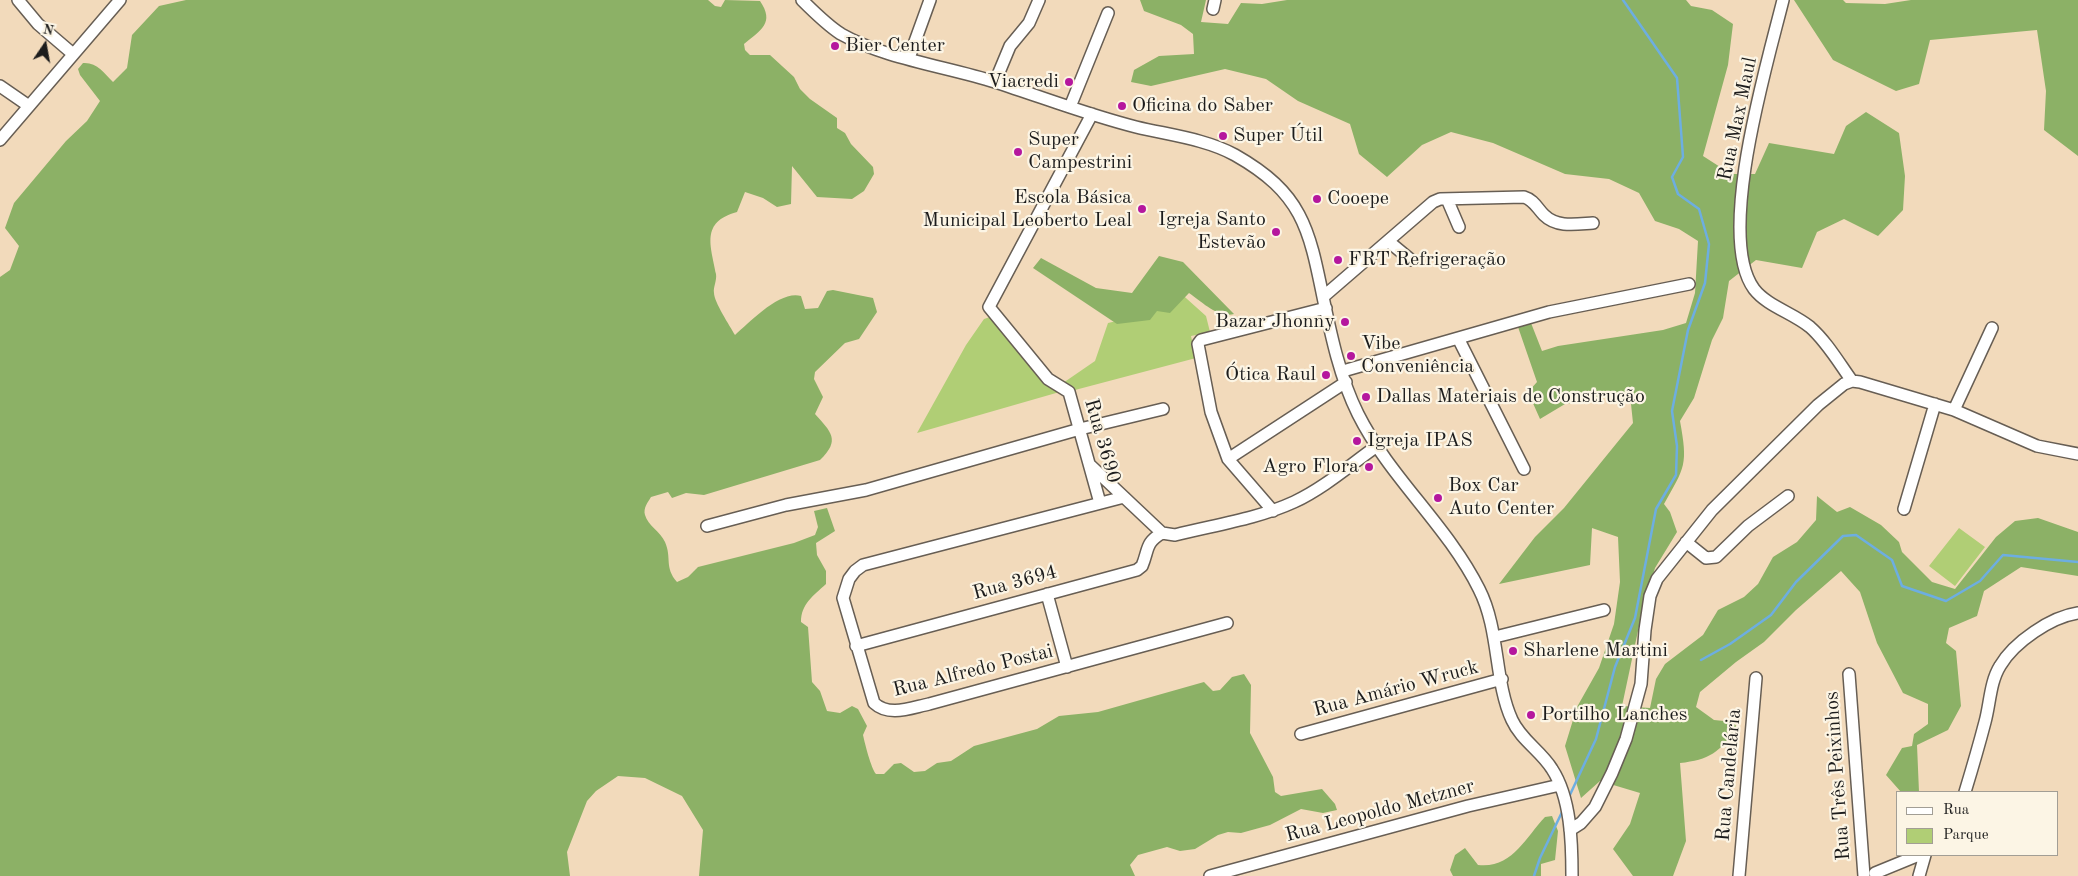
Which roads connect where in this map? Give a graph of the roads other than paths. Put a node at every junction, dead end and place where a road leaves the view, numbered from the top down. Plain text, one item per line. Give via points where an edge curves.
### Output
1 (18, 0) edge
2 (120, 0) edge
3 (802, 0) edge
4 (930, 0) edge
5 (1039, 0) edge
6 (1783, 0) edge
7 (1108, 14) dead end
8 (73, 54) junction
9 (909, 58) junction
10 (995, 82) junction
11 (0, 86) edge
12 (29, 106) junction
13 (1070, 107) junction
14 (1092, 114) junction
15 (0, 140) edge
16 (1446, 199) junction
17 (1593, 223) dead end
18 (1459, 227) dead end
19 (1388, 241) junction
20 (1411, 260) dead end
21 (1689, 284) dead end
22 (1323, 297) junction
23 (1326, 308) junction
24 (1992, 328) dead end
25 (1458, 338) junction
26 (1344, 377) junction
27 (1852, 381) junction
28 (1934, 404) junction
29 (1163, 409) dead end
30 (1954, 410) junction
31 (1080, 429) junction
32 (1377, 446) junction
33 (2078, 454) edge
34 (1228, 459) junction
35 (1089, 464) junction
36 (1524, 469) dead end
37 (1788, 496) dead end
38 (1124, 497) junction
39 (1100, 503) junction
40 (1904, 509) dead end
41 (1273, 511) junction
42 (706, 526) dead end
43 (1162, 533) junction
44 (1686, 542) junction
45 (1047, 594) junction
46 (1604, 610) dead end
47 (2078, 613) edge
48 (1226, 623) dead end
49 (1494, 637) junction
50 (856, 646) junction
51 (1067, 666) junction
52 (1849, 674) dead end
53 (1756, 678) dead end
54 (1502, 679) junction
55 (1300, 734) dead end
56 (1560, 786) junction
57 (1965, 791) edge
58 (1570, 830) junction
59 (1917, 856) edge
60 (1925, 856) edge
61 (1869, 875) edge
62 (1210, 876) edge
63 (1572, 876) edge
64 (1740, 876) edge
65 (1892, 876) edge
66 (1919, 876) edge

1 - 8 street via 38,24
2 - 8 street
3 - 9 street via 843,34
4 - 9 street
5 - 10 street via 1028,23 1010,46
6 - 27 street, Rua Max Maul via 1744,164 1740,222 1744,262 1754,289 1820,337
7 - 13 street
8 - 12 street
9 - 10 street
10 - 13 street
11 - 12 street
12 - 15 street
13 - 14 street
14 - 22 street via 1218,148 1258,170 1286,194 1301,216 1311,239
14 - 31 street, Rua 3690 via 989,306 1048,380 1067,389
16 - 17 street via 1524,197 1554,222 1567,225
16 - 18 street
16 - 19 street via 1433,202
19 - 20 street
19 - 22 street
21 - 25 street via 1565,308
22 - 23 street
23 - 26 street
23 - 34 street via 1199,342 1211,412
24 - 30 street
25 - 26 street
25 - 36 street
26 - 32 street via 1356,409
26 - 34 street
27 - 28 street
27 - 44 street via 1818,405 1712,510
28 - 30 street
28 - 40 street
29 - 31 street
30 - 33 street via 2037,446
31 - 35 street, Rua 3690
31 - 42 street via 866,490 786,505
32 - 41 street via 1316,490
32 - 49 street via 1468,567 1485,602
34 - 41 street
35 - 38 street
35 - 39 street, Rua 3690
37 - 44 street via 1748,526 1716,557 1706,558
38 - 39 street, Rua Alfredo Postai
38 - 43 street
39 - 50 street, Rua Alfredo Postai via 863,565 849,579 843,598
41 - 43 street via 1175,535
43 - 45 street, Rua 3694 via 1151,539 1142,566 1137,570
44 - 58 street via 1657,579 1650,596 1641,684 1626,739 1595,807 1581,824
45 - 50 street, Rua 3694
45 - 51 street
46 - 49 street
47 - 57 street via 2052,621 2038,630 2000,665
48 - 51 street, Rua Alfredo Postai
49 - 54 street
50 - 51 street, Rua Alfredo Postai via 874,703 889,712
52 - 61 street, Rua Três Peixinhos
53 - 64 street, Rua Candelária
54 - 55 street, Rua Amário Wruck
54 - 56 street via 1508,712 1514,724 1554,770
56 - 58 street
56 - 62 street, Rua Leopoldo Metzner via 1468,806
58 - 63 street
59 - 61 street
60 - 66 street
61 - 65 street

